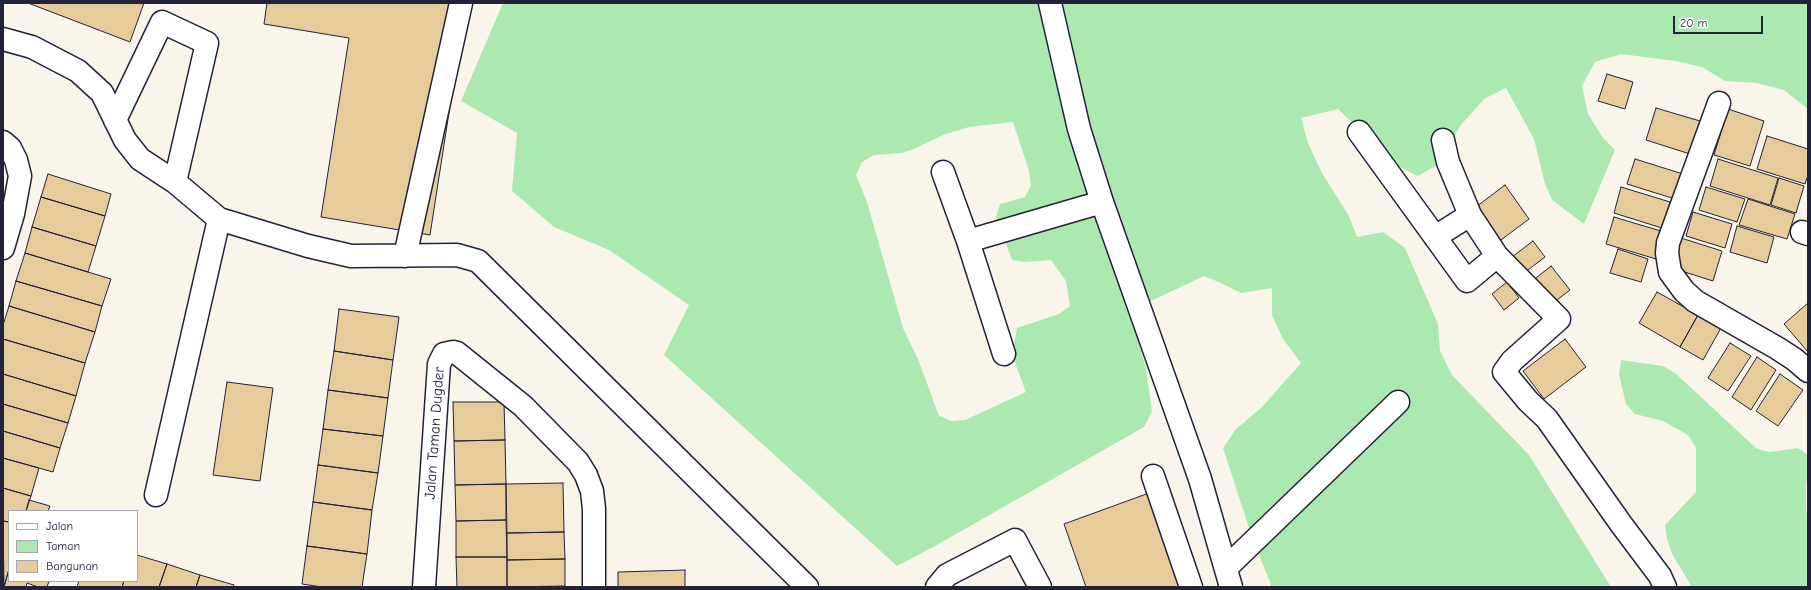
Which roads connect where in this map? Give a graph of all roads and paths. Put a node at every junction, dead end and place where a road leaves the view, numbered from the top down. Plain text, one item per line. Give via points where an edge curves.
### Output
1 (461, 3) edge
2 (1050, 3) edge
3 (3, 39) edge
4 (1719, 103) dead end
5 (116, 120) junction
6 (1358, 132) dead end
7 (1443, 140) dead end
8 (3, 142) edge
9 (943, 172) dead end
10 (175, 182) junction
11 (1102, 202) junction
12 (1470, 215) junction
13 (219, 219) junction
14 (1435, 237) junction
15 (968, 241) junction
16 (3, 248) edge
17 (405, 256) junction
18 (1498, 256) junction
19 (1004, 354) dead end
20 (1808, 372) edge
21 (1398, 402) dead end
22 (1153, 476) dead end
23 (156, 495) dead end
24 (1228, 577) edge
25 (424, 587) edge
26 (594, 587) edge
27 (808, 587) edge
28 (937, 587) edge
29 (1040, 587) edge
30 (1191, 587) edge
31 (1665, 587) edge

1 - 17 street
2 - 11 street via 1079,129
3 - 5 street via 32,47 78,71 102,92
4 - 20 street via 1668,243 1670,272 1695,301 1788,355
5 - 10 street via 125,140 140,159
5 - 10 street via 162,22 207,43
6 - 14 street
7 - 12 street via 1448,162
8 - 16 street via 10,148 20,176
9 - 15 street
10 - 13 street
11 - 15 street
11 - 24 street via 1200,479
12 - 14 street
12 - 18 street
13 - 17 street via 308,246 352,256
13 - 23 street
14 - 18 street via 1467,281
15 - 19 street
17 - 27 street via 457,255 478,262
18 - 31 street via 1558,319 1512,361 1504,372 1547,419 1660,576
21 - 24 street
22 - 30 street
25 - 26 street, Jalan Taman Dugder via 439,364 444,354 453,352 523,406 578,462 586,475 592,491 594,509
28 - 29 street via 947,575 1015,540

